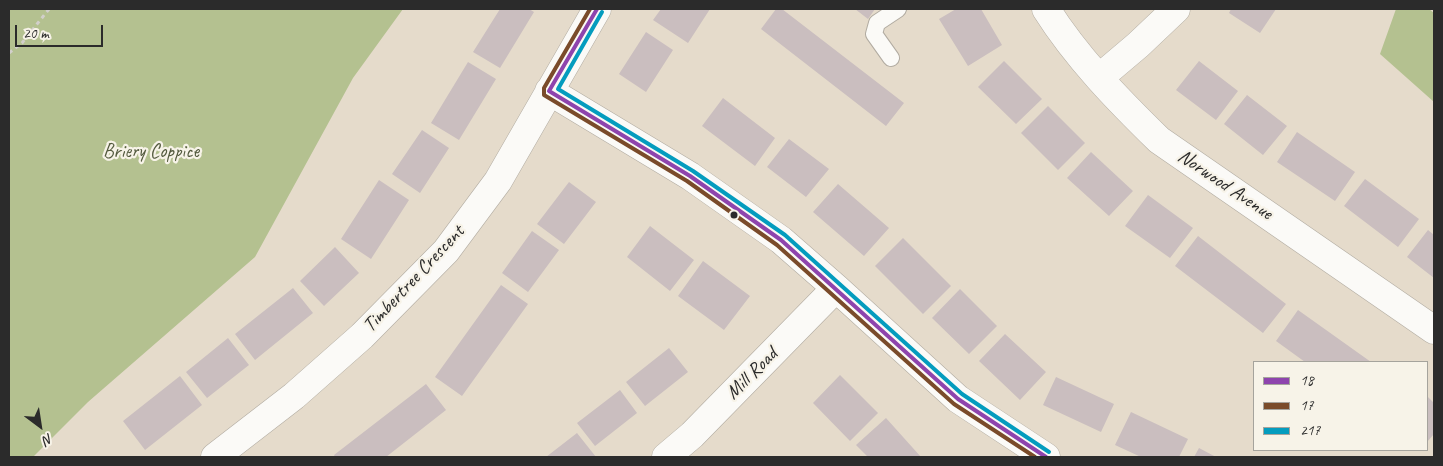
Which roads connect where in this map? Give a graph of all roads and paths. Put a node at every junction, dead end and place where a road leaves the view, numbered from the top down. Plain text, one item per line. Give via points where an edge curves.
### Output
1 (49, 9) edge
2 (597, 9) edge
3 (898, 9) edge
4 (1046, 9) edge
5 (1176, 9) edge
6 (9, 54) edge
7 (891, 58) dead end
8 (1099, 78) junction
9 (549, 91) junction
10 (836, 288) junction
11 (1434, 330) edge
12 (215, 457) edge
13 (666, 457) edge
14 (1046, 457) edge

1 - 6 path
2 - 9 street, Timbertree Crescent
3 - 7 lane via 877,23 874,34
4 - 8 street, Norwood Avenue
5 - 8 street
8 - 11 street, Norwood Avenue via 1159,140
9 - 10 street via 690,176 781,240
9 - 12 street, Timbertree Crescent via 498,181 446,251 362,336 294,396
10 - 13 street, Mill Road via 692,435
10 - 14 street via 958,399

